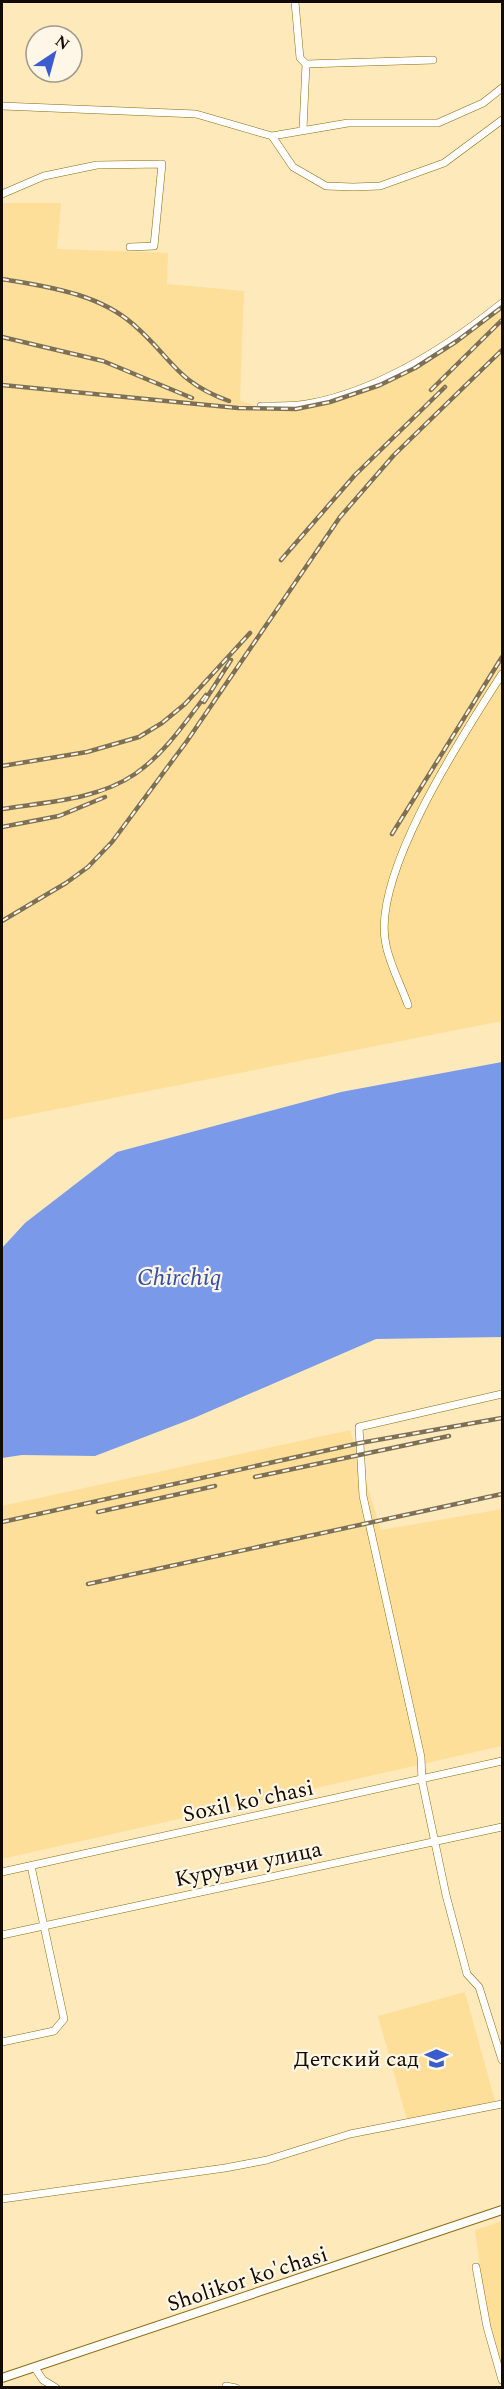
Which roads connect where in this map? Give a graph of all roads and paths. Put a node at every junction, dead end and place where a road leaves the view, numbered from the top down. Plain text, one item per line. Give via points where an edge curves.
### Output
1 (295, 2) edge
2 (433, 60) dead end
3 (306, 64) junction
4 (502, 88) edge
5 (2, 106) edge
6 (502, 120) edge
7 (303, 129) junction
8 (272, 136) junction
9 (2, 194) edge
10 (130, 247) dead end
11 (502, 303) edge
12 (261, 406) dead end
13 (502, 674) edge
14 (408, 1005) dead end
15 (502, 1394) edge
16 (502, 1761) edge
17 (422, 1781) junction
18 (502, 1827) edge
19 (436, 1841) junction
20 (31, 1866) junction
21 (2, 1872) edge
22 (44, 1925) junction
23 (2, 1935) edge
24 (2, 2042) edge
25 (502, 2060) edge
26 (502, 2104) edge
27 (2, 2199) edge
28 (502, 2210) edge
29 (476, 2267) dead end
30 (34, 2368) junction
31 (2, 2378) edge
32 (502, 2380) edge
33 (226, 2386) dead end
34 (56, 2388) edge
35 (236, 2388) edge

1 - 3 street via 300,58
2 - 3 street
3 - 7 street
4 - 7 street via 483,103 438,123 348,123
5 - 8 street via 183,112
6 - 8 street via 444,163 380,186 326,186 293,167
7 - 8 street
9 - 10 street via 44,176 97,165 162,164 154,246
11 - 12 street via 463,334 380,381 311,404
13 - 14 street via 455,748 392,873 385,906 385,944
15 - 17 street via 359,1427 363,1496 422,1757
16 - 17 street, Soxil ko'chasi
17 - 19 street
17 - 20 street, Soxil ko'chasi
18 - 19 street, Курувчи улица
19 - 22 street, Курувчи улица
19 - 25 street via 466,1974 479,1987
20 - 21 street, Soxil ko'chasi
20 - 22 street
22 - 23 street, Курувчи улица
22 - 24 street via 64,2019 54,2031
26 - 27 street via 350,2134 267,2160 225,2168
28 - 30 street, Sholikor ko'chasi
29 - 32 street
30 - 31 street, Sholikor ko'chasi
30 - 34 street
33 - 35 street

